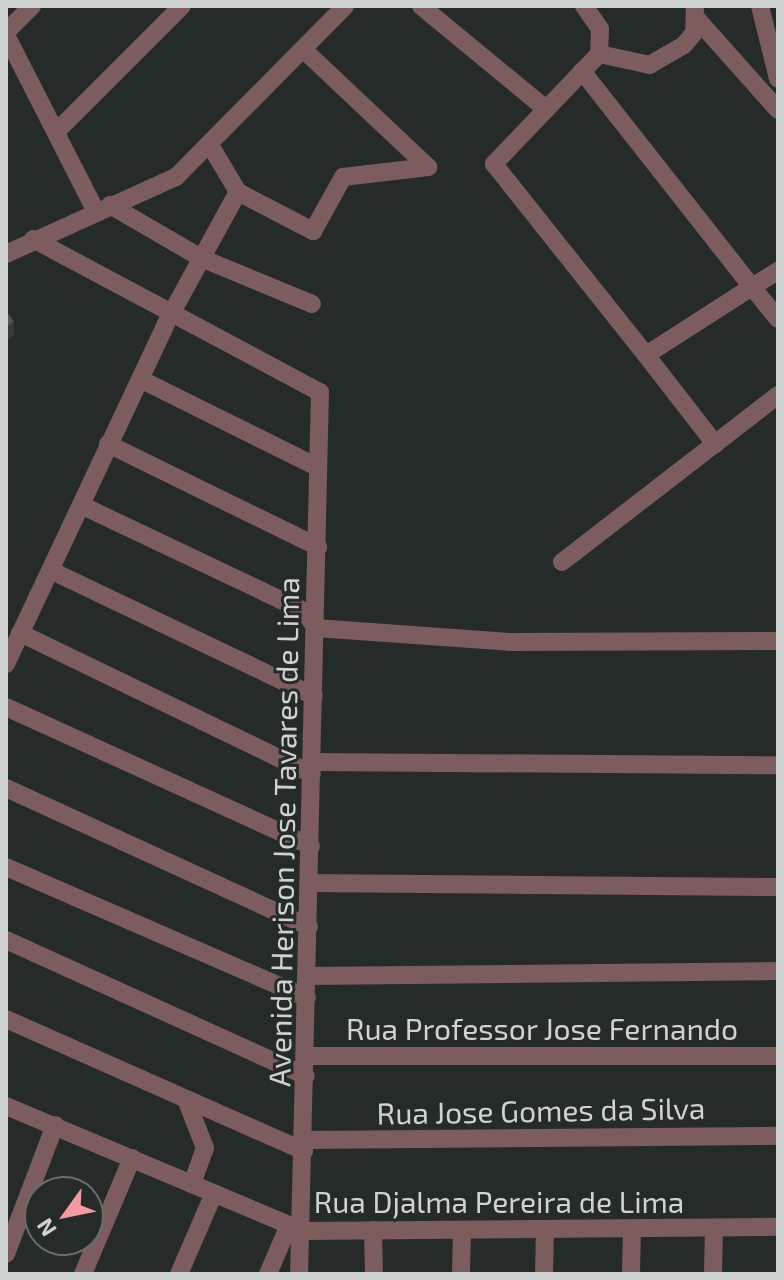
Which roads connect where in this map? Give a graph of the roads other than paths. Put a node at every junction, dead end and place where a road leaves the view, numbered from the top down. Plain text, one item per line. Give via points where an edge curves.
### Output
1 (32, 6) edge
2 (182, 6) edge
3 (345, 6) edge
4 (421, 6) edge
5 (584, 6) edge
6 (760, 6) edge
7 (696, 13) edge
8 (6, 33) edge
9 (303, 49) junction
10 (599, 54) junction
11 (582, 71) junction
12 (778, 79) edge
13 (546, 109) junction
14 (778, 110) edge
15 (58, 130) junction
16 (210, 145) junction
17 (238, 192) junction
18 (102, 208) junction
19 (33, 239) junction
20 (6, 254) edge
21 (201, 258) junction
22 (778, 271) edge
23 (752, 287) junction
24 (312, 304) dead end
25 (170, 316) junction
26 (778, 319) edge
27 (646, 355) junction
28 (142, 380) junction
29 (778, 395) edge
30 (108, 444) junction
31 (715, 444) junction
32 (315, 466) junction
33 (83, 506) junction
34 (318, 547) junction
35 (562, 562) dead end
36 (52, 571) junction
37 (316, 628) junction
38 (20, 633) junction
39 (778, 641) edge
40 (6, 664) edge
41 (314, 696) junction
42 (6, 707) edge
43 (778, 765) edge
44 (312, 768) junction
45 (6, 788) edge
46 (311, 846) junction
47 (6, 867) edge
48 (310, 883) junction
49 (778, 887) edge
50 (309, 927) junction
51 (6, 940) edge
52 (778, 971) edge
53 (308, 976) junction
54 (307, 998) junction
55 (6, 1019) edge
56 (306, 1056) junction
57 (778, 1056) edge
58 (306, 1076) junction
59 (187, 1102) junction
60 (6, 1106) edge
61 (238, 1123) junction
62 (55, 1125) junction
63 (778, 1136) edge
64 (304, 1146) junction
65 (205, 1148) junction
66 (132, 1158) junction
67 (192, 1184) junction
68 (214, 1193) junction
69 (778, 1227) edge
70 (296, 1228) junction
71 (632, 1228) junction
72 (714, 1228) junction
73 (545, 1229) junction
74 (373, 1230) junction
75 (462, 1230) junction
76 (6, 1254) edge
77 (83, 1274) edge
78 (179, 1274) edge
79 (268, 1274) edge
80 (299, 1274) edge
81 (374, 1274) edge
82 (461, 1274) edge
83 (544, 1274) edge
84 (631, 1274) edge
85 (713, 1274) edge

1 - 8 street
2 - 15 street
3 - 9 street
4 - 13 street
5 - 10 street via 600,29
6 - 12 street
7 - 10 street via 684,45 650,65
7 - 14 street
8 - 15 street
9 - 16 street
9 - 17 street via 428,167 343,177 313,231
10 - 11 street
11 - 13 street
11 - 23 street
13 - 27 street via 494,164
15 - 18 street
16 - 17 street
16 - 18 street via 176,177
17 - 21 street
18 - 19 street
18 - 21 street
19 - 20 street
19 - 25 street
21 - 24 street
21 - 25 street
22 - 23 street
23 - 26 street
23 - 27 street
25 - 28 street
25 - 32 street, Avenida Herison Jose Tavares de Lima via 320,392
27 - 31 street
28 - 30 street
28 - 32 street
29 - 31 street
30 - 33 street
30 - 34 street
31 - 35 street
32 - 34 street, Avenida Herison Jose Tavares de Lima
33 - 36 street
33 - 37 street via 304,611
34 - 37 street, Avenida Herison Jose Tavares de Lima
36 - 38 street
36 - 41 street
37 - 39 street via 509,642
37 - 41 street, Avenida Herison Jose Tavares de Lima
38 - 40 street
38 - 44 street
41 - 44 street, Avenida Herison Jose Tavares de Lima
42 - 46 street
43 - 44 street
44 - 46 street, Avenida Herison Jose Tavares de Lima
45 - 50 street
46 - 48 street, Avenida Herison Jose Tavares de Lima
47 - 54 street
48 - 49 street
48 - 50 street, Avenida Herison Jose Tavares de Lima
50 - 53 street, Avenida Herison Jose Tavares de Lima
51 - 58 street
52 - 53 street
53 - 54 street, Avenida Herison Jose Tavares de Lima
54 - 56 street, Avenida Herison Jose Tavares de Lima
55 - 59 street
56 - 57 street, Rua Professor Jose Fernando
56 - 58 street, Avenida Herison Jose Tavares de Lima
58 - 64 street, Avenida Herison Jose Tavares de Lima
59 - 61 street
59 - 65 street
60 - 62 street, Rua Djalma Pereira de Lima
61 - 64 street
61 - 65 street
62 - 66 street, Rua Djalma Pereira de Lima
62 - 76 street
63 - 64 street, Rua Jose Gomes da Silva
64 - 70 street, Avenida Herison Jose Tavares de Lima
65 - 67 street
66 - 67 street, Rua Djalma Pereira de Lima
66 - 77 street
67 - 68 street, Rua Djalma Pereira de Lima
68 - 70 street, Rua Djalma Pereira de Lima
68 - 78 street
69 - 72 street, Rua Djalma Pereira de Lima
70 - 74 street, Rua Djalma Pereira de Lima
70 - 79 street
70 - 80 street, Avenida Herison Jose Tavares de Lima
71 - 72 street, Rua Djalma Pereira de Lima
71 - 73 street, Rua Djalma Pereira de Lima
71 - 84 street
72 - 85 street
73 - 75 street, Rua Djalma Pereira de Lima
73 - 83 street
74 - 75 street, Rua Djalma Pereira de Lima
74 - 81 street
75 - 82 street

